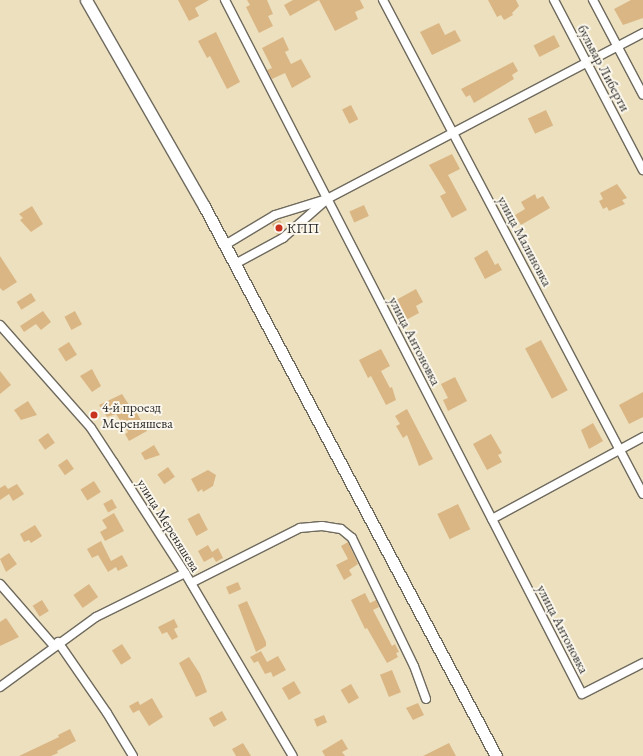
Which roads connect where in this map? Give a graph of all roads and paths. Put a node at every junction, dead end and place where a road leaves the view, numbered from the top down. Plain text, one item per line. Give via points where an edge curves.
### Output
1 (86, 0) edge
2 (225, 0) edge
3 (383, 0) edge
4 (554, 0) edge
5 (593, 0) edge
6 (643, 33) edge
7 (617, 46) junction
8 (587, 62) junction
9 (643, 94) edge
10 (454, 134) junction
11 (643, 170) edge
12 (328, 199) junction
13 (225, 245) junction
14 (235, 264) junction
15 (0, 325) edge
16 (643, 437) edge
17 (620, 450) junction
18 (643, 494) edge
19 (492, 519) junction
20 (185, 573) junction
21 (191, 583) junction
22 (0, 584) edge
23 (56, 644) junction
24 (643, 663) edge
25 (0, 688) edge
26 (426, 699) dead end
27 (133, 756) edge
28 (293, 756) edge
29 (496, 756) edge

1 - 13 street
2 - 12 street, улица Антоновка
3 - 10 street, улица Малиновка
4 - 8 street, бульвар Либерти
5 - 7 street, бульвар Либерти
6 - 7 street
7 - 8 street
7 - 9 street, бульвар Либерти
8 - 10 street
8 - 11 street, бульвар Либерти
10 - 12 street
10 - 17 street, улица Малиновка
12 - 13 street via 275,215
12 - 14 street via 283,238
12 - 19 street, улица Антоновка
13 - 14 street
14 - 29 street
15 - 20 street, улица Мереняшева via 91,428
16 - 17 street
17 - 18 street, улица Малиновка
17 - 19 street
19 - 24 street, улица Антоновка via 582,694
20 - 21 street, улица Мереняшева
20 - 23 street via 96,617
21 - 26 street via 300,528 322,526 341,529 352,538 414,666
21 - 28 street, улица Мереняшева
22 - 23 street
23 - 25 street via 27,670
23 - 27 street via 107,713

